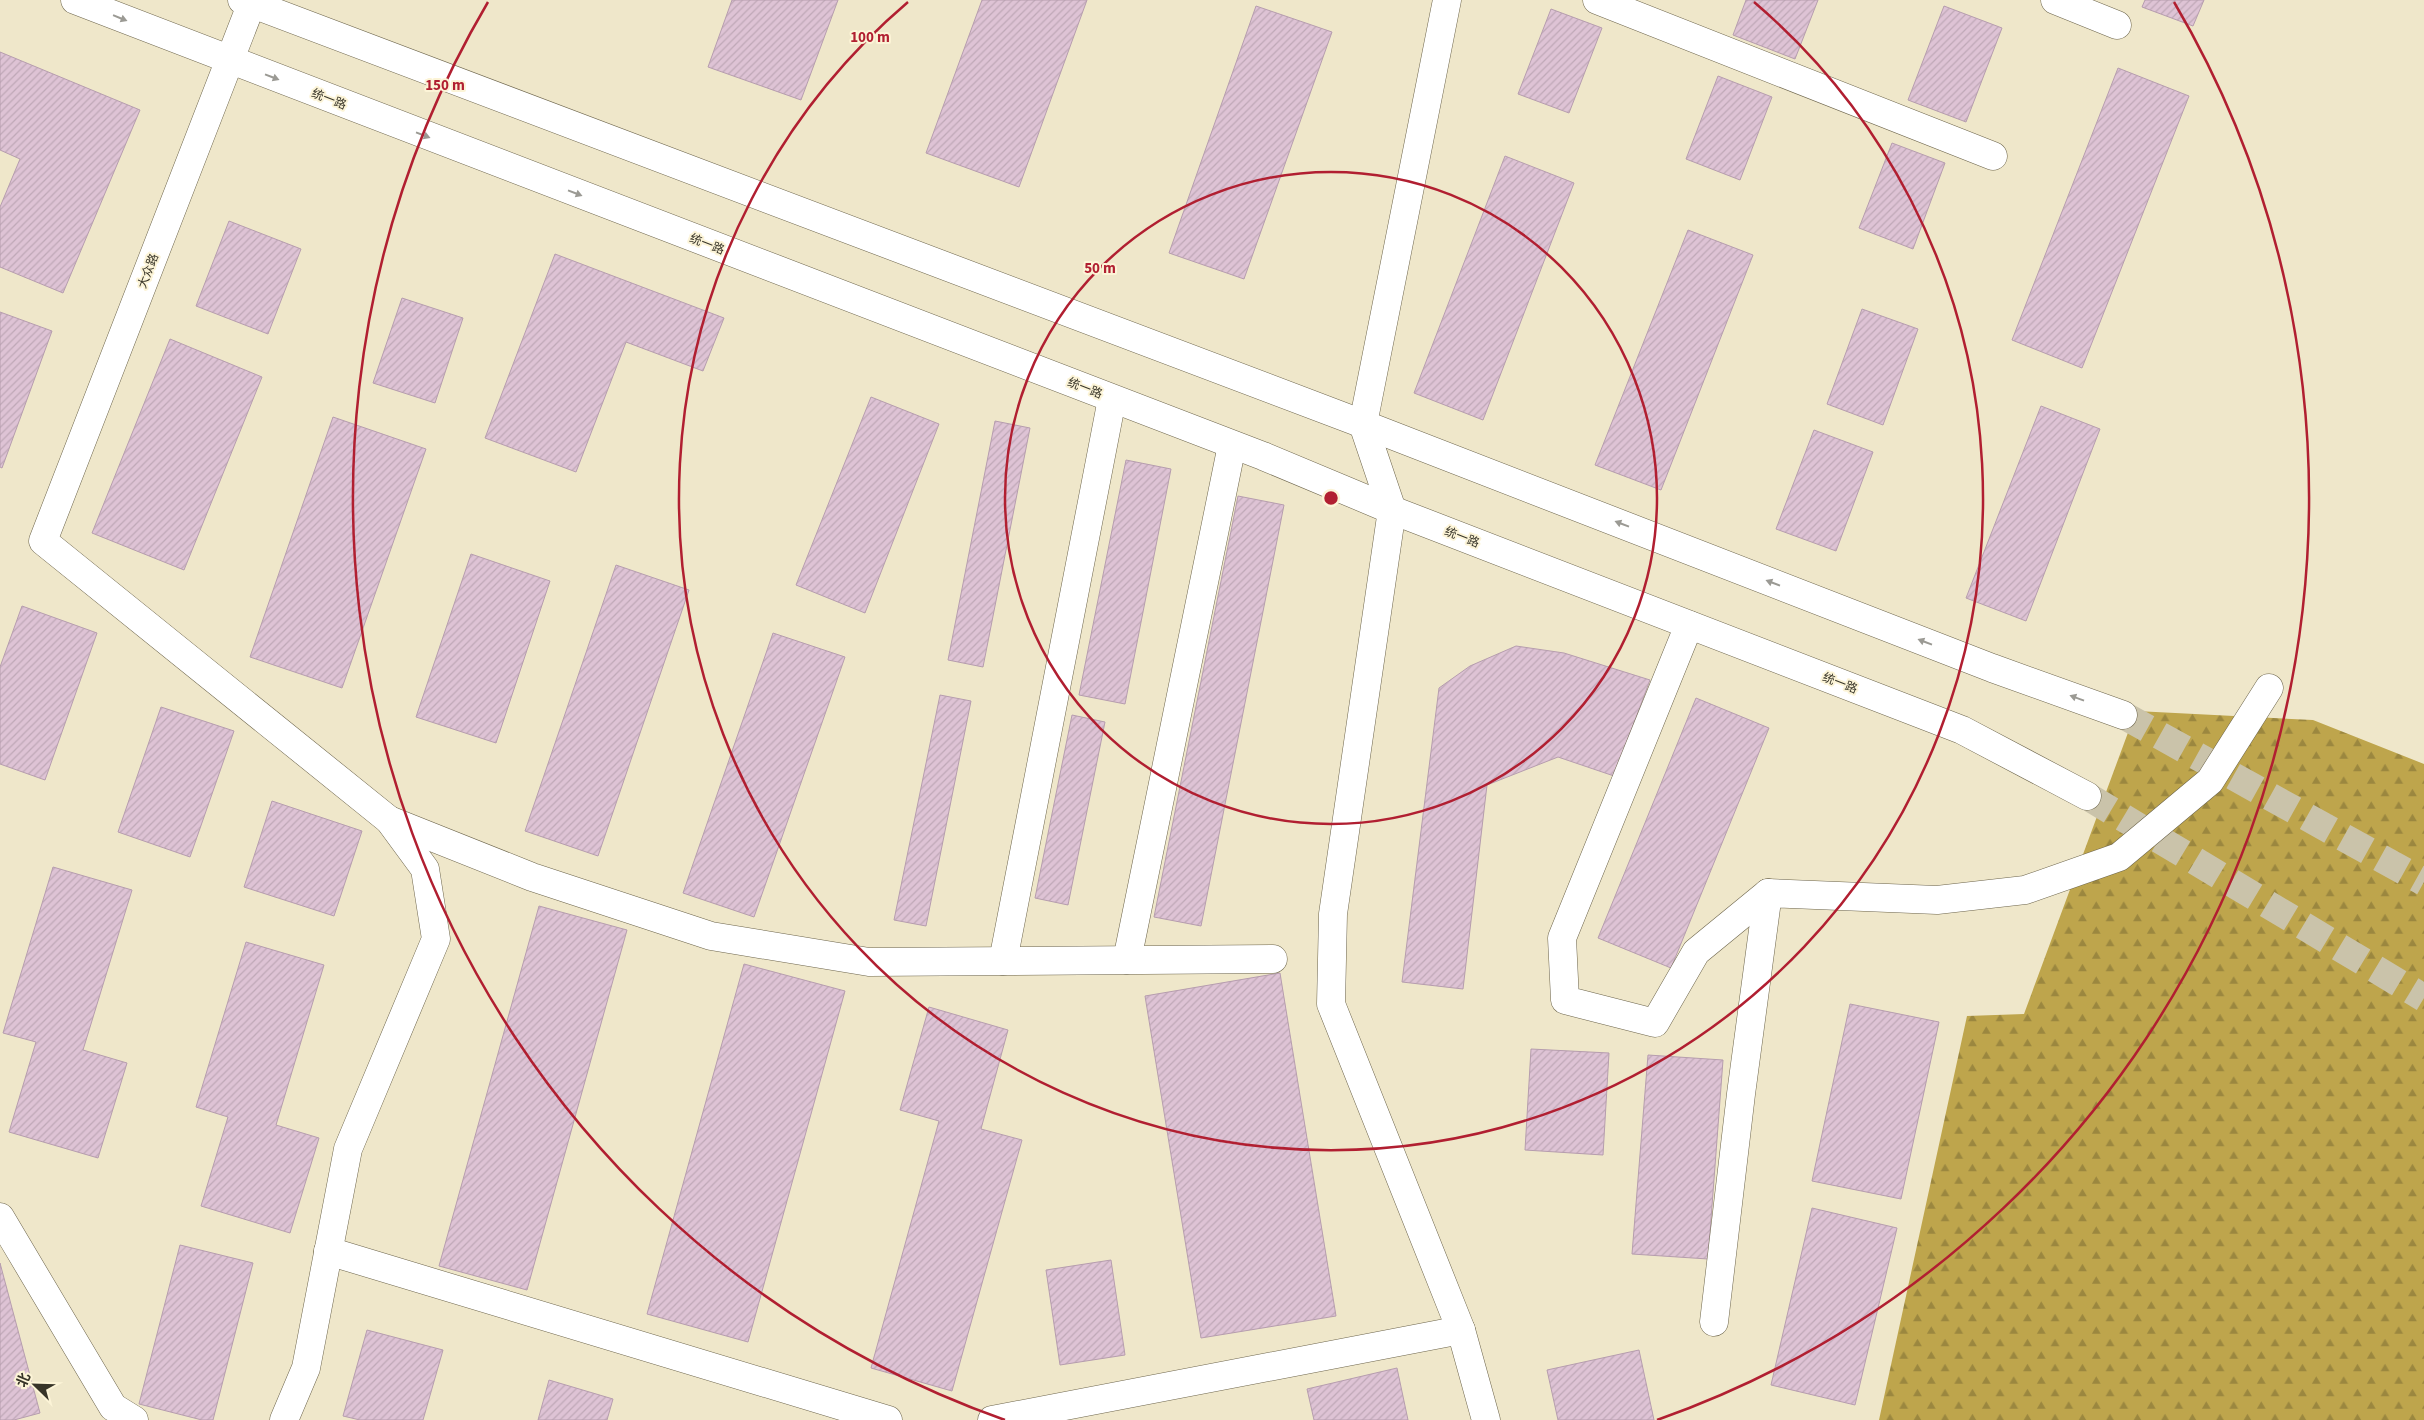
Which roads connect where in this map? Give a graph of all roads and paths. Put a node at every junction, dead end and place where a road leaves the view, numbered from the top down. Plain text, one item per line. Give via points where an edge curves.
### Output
1 (75, 0) edge
2 (1447, 0) edge
3 (1597, 0) edge
4 (2055, 0) edge
5 (249, 1) edge
6 (2117, 24) dead end
7 (230, 61) junction
8 (1993, 156) dead end
9 (1112, 399) junction
10 (1363, 424) junction
11 (1232, 444) junction
12 (1392, 510) junction
13 (1689, 625) junction
14 (2270, 688) dead end
15 (2123, 715) tunnel mouth
16 (2087, 796) tunnel mouth
17 (389, 820) junction
18 (1768, 893) junction
19 (1273, 959) dead end
20 (1126, 960) junction
21 (1003, 961) junction
22 (0, 1217) edge
23 (328, 1251) junction
24 (1714, 1322) dead end
25 (1461, 1330) junction
26 (134, 1420) edge
27 (284, 1420) edge
28 (888, 1420) edge
29 (992, 1420) edge
30 (1486, 1420) edge

1 -> 7 street, 统一路
2 - 10 street
3 - 8 street
4 - 6 street
5 - 7 street, 大众路
5 - 10 street
7 -> 9 street, 统一路
7 - 17 street, 大众路 via 43,541
9 - 11 street, 统一路
9 - 21 street
10 - 12 street
15 -> 10 street
11 - 12 street, 统一路
11 - 20 street
12 - 13 street, 统一路
12 - 25 street via 1333,914 1331,1004
13 - 16 street, 统一路 via 1962,730
13 - 18 street via 1562,938 1565,1000 1655,1023 1696,952
14 - 18 street via 2210,781 2119,857 2025,890 1936,900
17 - 21 street via 532,877 711,936 869,962
17 - 23 street via 425,869 436,938 348,1149
18 - 24 street
19 - 20 street
20 - 21 street
22 - 26 street via 113,1407
23 - 27 street via 306,1368
23 - 28 street
25 - 29 street
25 - 30 street

